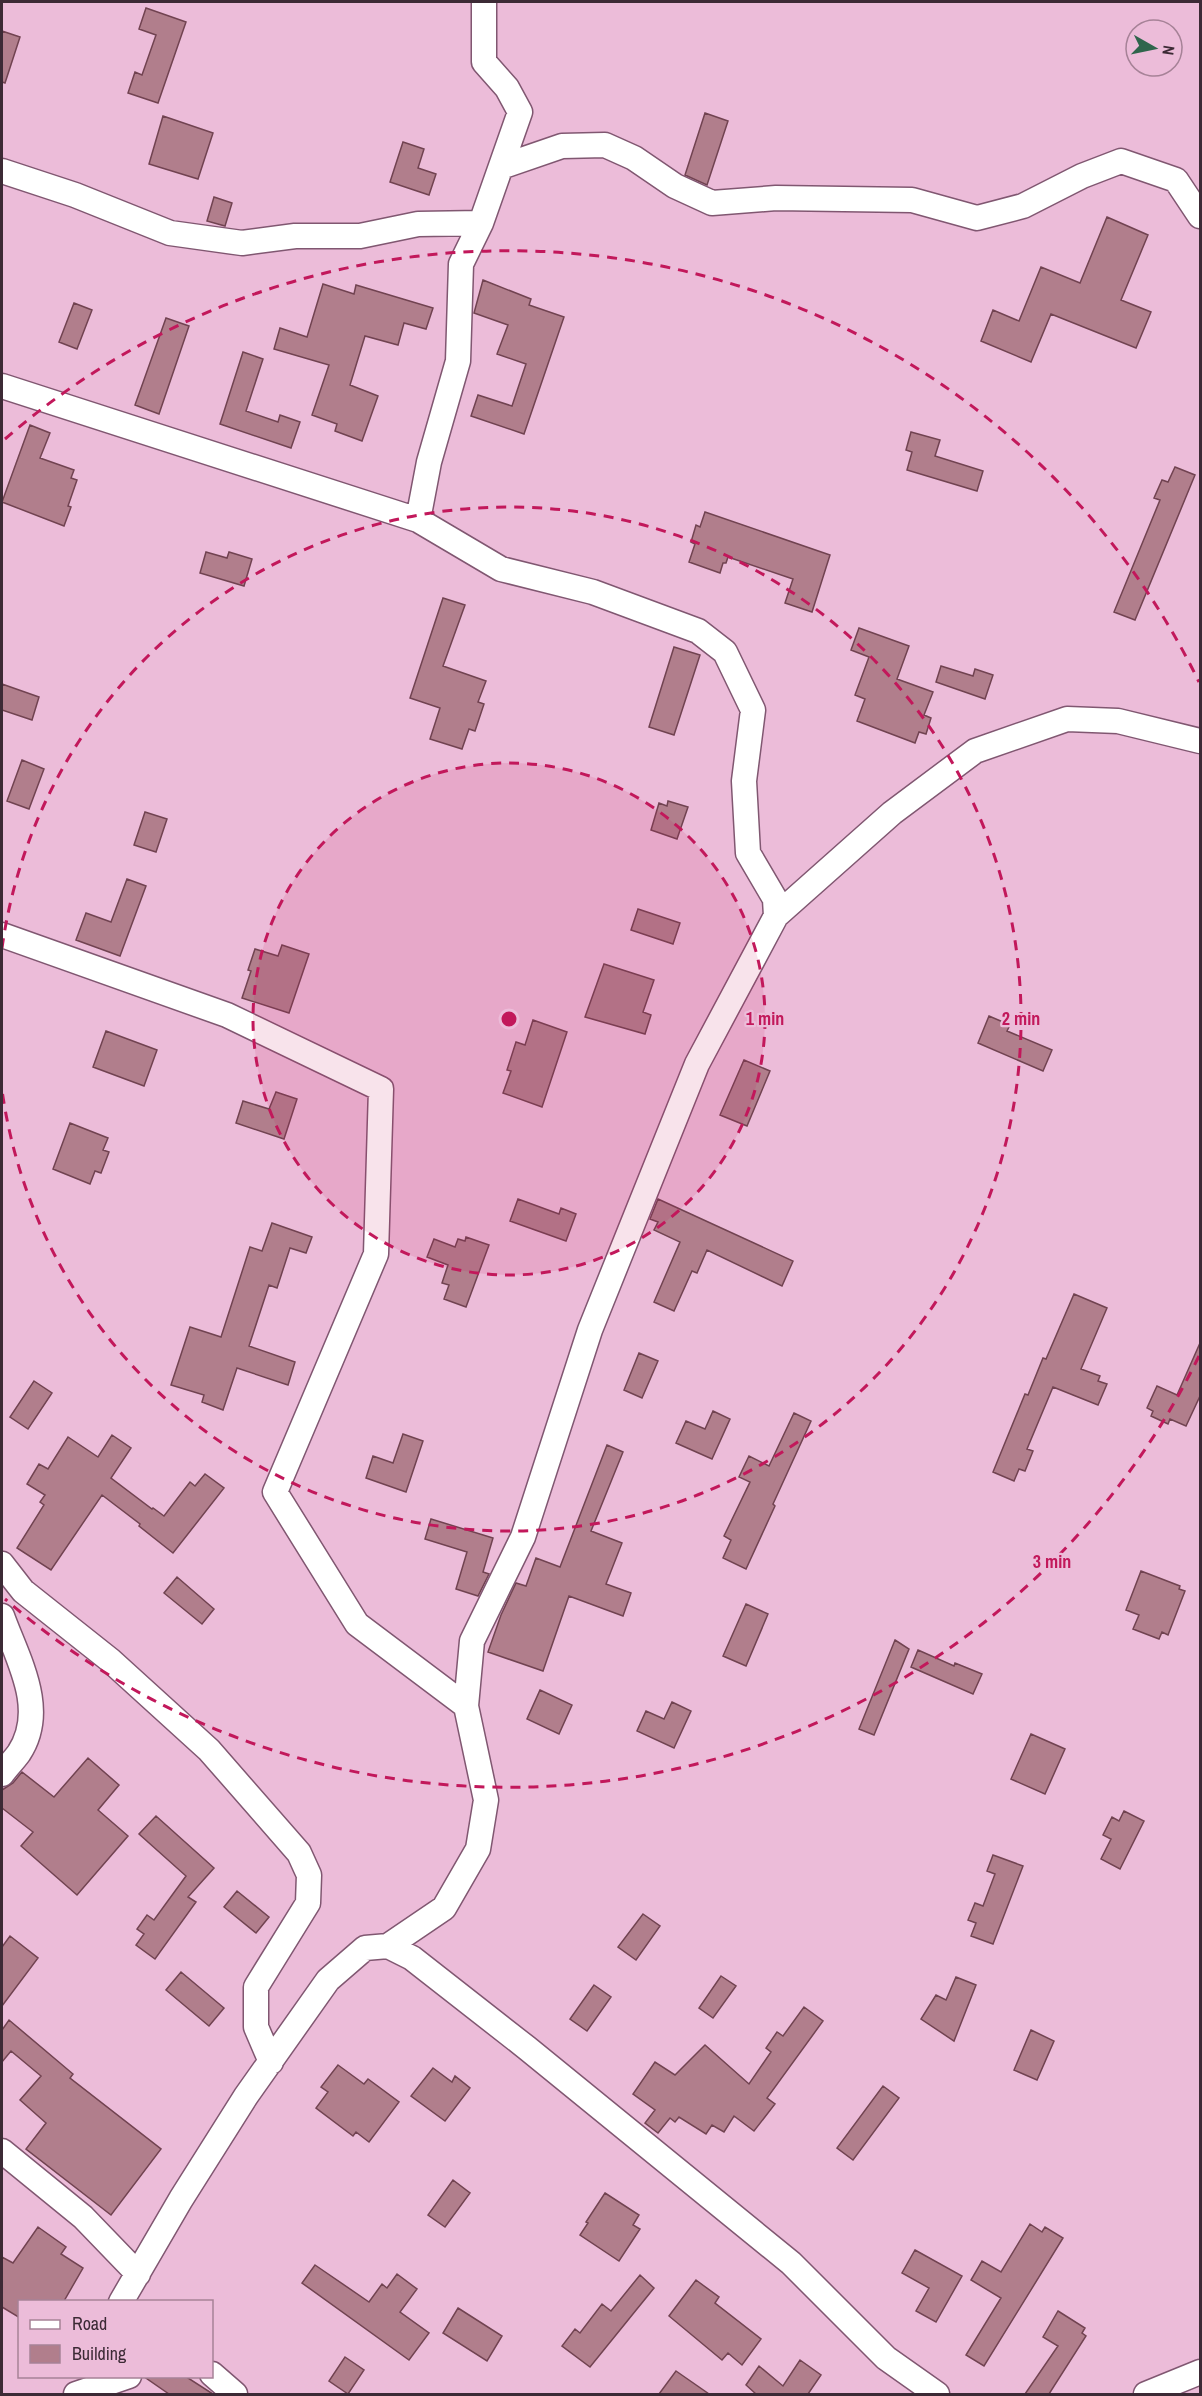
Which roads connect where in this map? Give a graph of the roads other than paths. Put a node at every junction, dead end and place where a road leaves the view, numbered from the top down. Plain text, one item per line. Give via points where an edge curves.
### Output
1 (484, 2) edge
2 (501, 167) junction
3 (2, 171) edge
4 (1200, 216) edge
5 (481, 223) junction
6 (2, 386) edge
7 (418, 520) junction
8 (1200, 741) edge
9 (776, 916) junction
10 (2, 935) edge
11 (2, 1564) edge
12 (2, 1616) edge
13 (466, 1706) junction
14 (2, 1774) edge
15 (388, 1946) junction
16 (271, 2062) junction
17 (2, 2151) edge
18 (138, 2274) junction
19 (122, 2300) edge
20 (1200, 2372) edge
21 (213, 2375) edge
22 (74, 2378) edge
23 (123, 2378) edge
24 (931, 2393) edge
25 (64, 2394) edge
26 (76, 2394) edge
27 (236, 2394) edge
28 (1146, 2394) edge

1 - 2 street via 484,62 507,88 520,112
2 - 4 street via 562,146 604,145 634,158 675,186 712,202 776,198 912,200 977,218 1023,206 1121,161 1176,180
2 - 5 street
3 - 5 street via 170,233 242,243 295,236 360,236 418,224
5 - 7 street via 461,264 458,361 429,462
6 - 7 street
7 - 9 street via 501,569 593,592 698,631 725,652 753,710 744,781 748,853 775,899
8 - 9 street via 1118,721 1067,719 975,751 892,813
9 - 13 street via 697,1064 590,1330 523,1537 472,1641
10 - 13 street via 227,1015 381,1089 376,1254 275,1492 357,1624
11 - 16 street via 23,1591 110,1660 209,1750 299,1853 309,1875 308,1903 256,1987 256,2028
12 - 14 street via 31,1699 32,1715 20,1752
13 - 15 street via 486,1800 478,1849 444,1908
15 - 16 street via 365,1948 328,1980
15 - 24 street via 412,1958 518,2041 782,2256 886,2358
16 - 18 street via 181,2199
17 - 18 street via 83,2217
18 - 19 street
20 - 28 street
21 - 27 street
22 - 25 street
23 - 26 street

